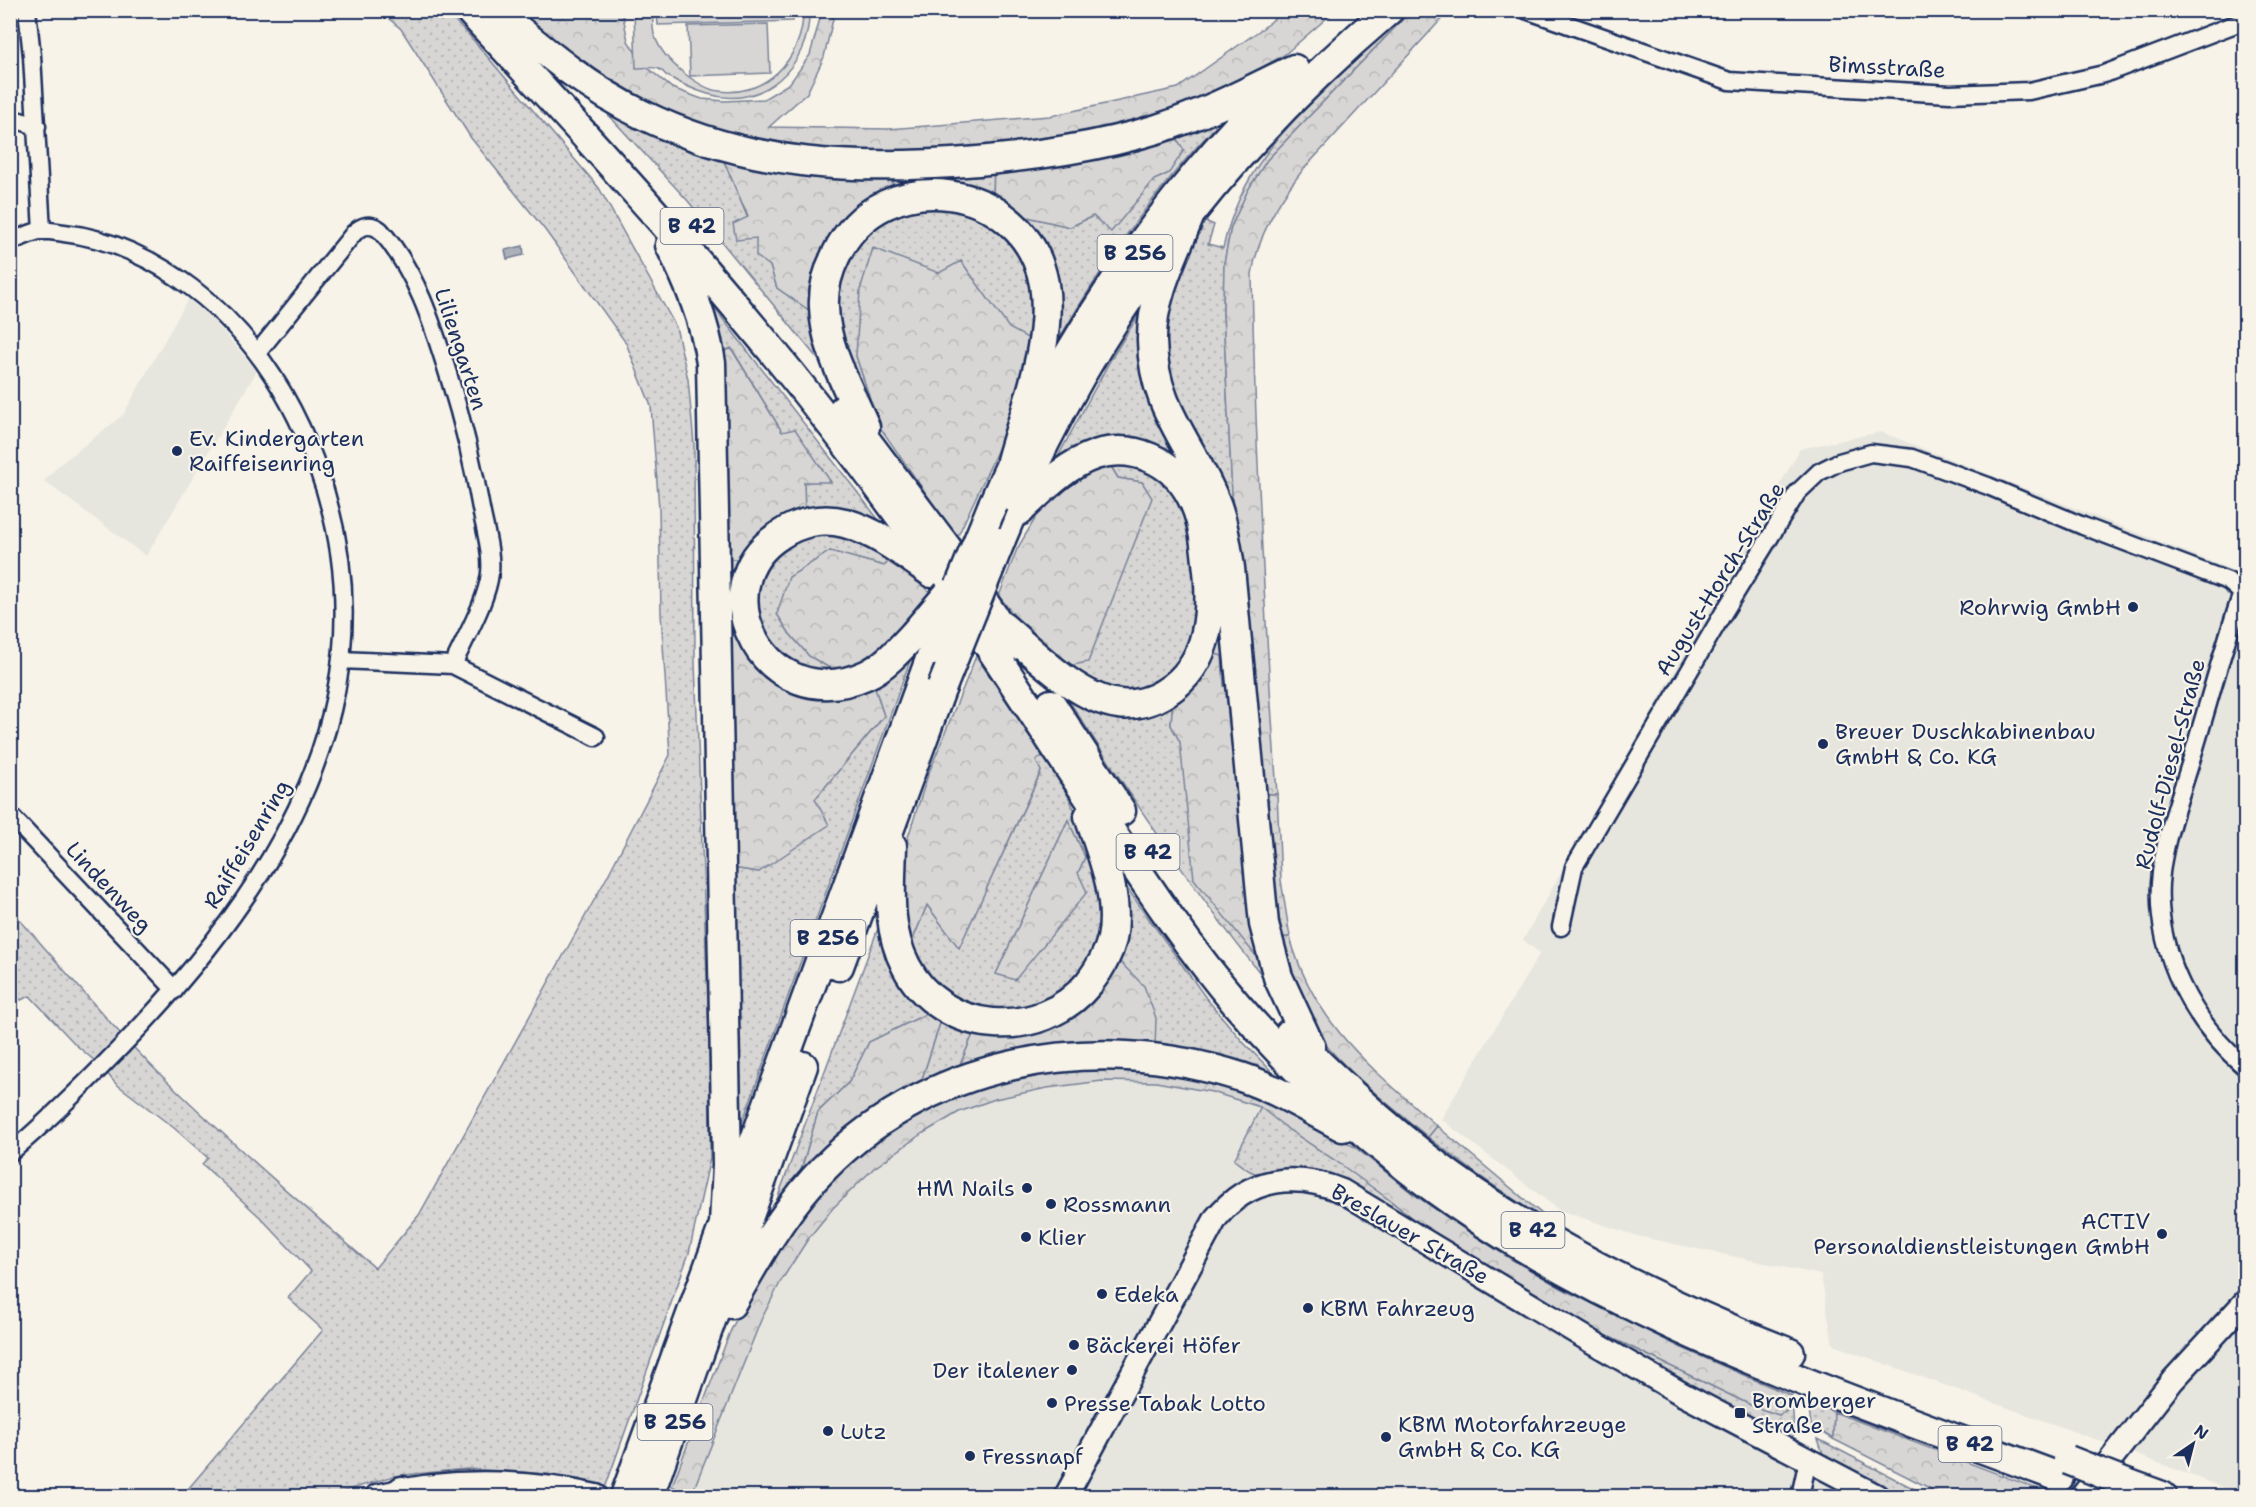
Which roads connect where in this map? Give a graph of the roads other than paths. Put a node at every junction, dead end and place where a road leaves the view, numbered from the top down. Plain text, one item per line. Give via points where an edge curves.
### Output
1 (27, 10) edge
2 (1361, 10) edge
3 (1389, 10) edge
4 (1526, 10) edge
5 (487, 11) edge
6 (2246, 20) edge
7 (1294, 69) junction
8 (10, 118) edge
9 (37, 126) junction
10 (652, 208) junction
11 (1192, 210) junction
12 (42, 231) junction
13 (10, 242) edge
14 (258, 352) junction
15 (874, 449) junction
16 (1011, 461) junction
17 (1001, 521) junction
18 (953, 580) junction
19 (2242, 593) joint
20 (999, 624) junction
21 (923, 643) junction
22 (341, 660) junction
23 (453, 665) junction
24 (596, 737) dead end
25 (1077, 780) junction
26 (10, 815) edge
27 (893, 821) junction
28 (1561, 927) dead end
29 (175, 990) junction
30 (1319, 1063) junction
31 (2246, 1068) edge
32 (1382, 1148) junction
33 (10, 1153) edge
34 (724, 1224) junction
35 (2246, 1301) edge
36 (1777, 1359) junction
37 (693, 1368) junction
38 (1808, 1460) junction
39 (647, 1481) edge
40 (2118, 1490) edge
41 (392, 1495) edge
42 (596, 1497) edge
43 (626, 1497) edge
44 (1066, 1497) edge
45 (1800, 1497) edge
46 (1877, 1497) edge
47 (2082, 1497) edge
48 (2162, 1497) edge

1 - 9 street
2 - 7 highway, B 256
3 - 11 highway, B 256 via 1308,82
4 - 6 street, Bimsstraße via 1729,81 1950,94 2028,91 2104,74
5 - 7 highway via 577,76 641,114 738,150 807,163 946,164 1090,146 1180,121
5 - 10 highway, B 42
5 - 15 highway, B 42 via 668,199
7 - 16 highway, B 256 via 1207,160 1150,231 1088,323
8 - 9 street
9 - 12 street
10 - 18 highway, B 42 via 727,295
10 - 34 highway via 694,295 711,363 727,1165
11 - 17 highway, B 256 via 1144,275 1084,369
11 - 30 highway via 1155,313 1154,369 1160,394 1208,486 1223,528 1264,924 1278,977
12 - 13 street, Raiffeisenring
12 - 14 street, Raiffeisenring via 96,238 155,264 218,309
14 - 22 street, Raiffeisenring via 310,447 333,515 344,615
14 - 23 street, Liliengarten via 354,233 366,226 380,230 407,268 435,333 473,465 490,555 486,591
15 - 16 highway via 829,336 824,307 827,277 839,249 870,215 899,199 946,194 977,202 1015,227 1033,252 1043,281 1046,311 1041,354
15 - 20 highway, B 42
16 - 17 highway, B 256
17 - 18 highway, B 256, bridge
17 - 20 highway via 1066,470 1096,455 1112,451 1144,455 1160,462 1184,485 1197,510 1209,575 1208,622 1194,666 1161,696 1129,704 1107,702 1082,690
17 - 27 highway, B 256, bridge
18 - 21 highway, B 256, bridge
18 - 21 highway via 875,536 843,523 825,521 806,523 775,538 757,558 746,582 745,617 759,650 787,675 804,682 821,685 866,675 888,659
18 - 25 highway, B 42 via 993,651
19 - 28 street, August-Horch-Straße via 2228,582 1912,458 1870,453 1839,462 1819,472 1797,493 1718,622 1574,867
19 - 31 street, Rudolf-Diesel-Straße via 2167,845 2160,885 2165,932 2183,987 2205,1025
20 - 30 highway, B 42 via 1180,900 1250,990
21 - 34 highway, B 256
22 - 23 street
22 - 29 street, Raiffeisenring via 323,746 297,810 231,918
23 - 24 street
25 - 27 highway via 1114,902 1111,940 1095,975 1073,999 1028,1022 998,1024 967,1019 942,1006 915,982 898,950 891,916
25 - 32 highway, B 42 via 1163,908 1237,1005 1311,1084
26 - 29 street, Lindenweg
27 - 37 highway, B 256
29 - 33 street, Raiffeisenring
30 - 36 highway, B 42 via 1393,1131 1475,1193 1525,1225
32 - 36 highway, B 42 via 1461,1207 1546,1261 1643,1311
32 - 37 highway via 1268,1088 1213,1069 1165,1059 1114,1055 1061,1057 971,1077 887,1118 815,1178 778,1224
34 - 39 highway, B 256
35 - 47 street via 2173,1380
36 - 40 highway, B 42, bridge
37 - 39 highway, B 256
38 - 44 street, Breslauer Straße via 1664,1384 1342,1191 1298,1179 1249,1191 1216,1218
38 - 45 street
38 - 46 street, Breslauer Straße
39 - 43 highway, B 256
40 - 48 highway, B 42
41 - 42 street via 453,1483 500,1483 536,1485

